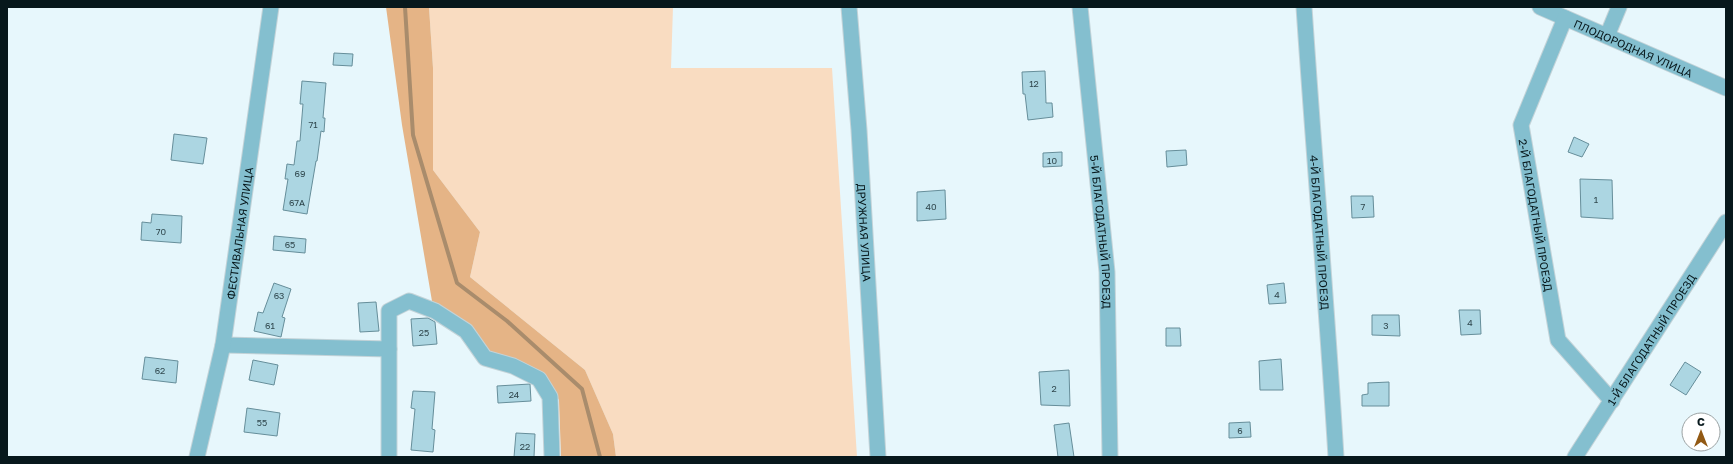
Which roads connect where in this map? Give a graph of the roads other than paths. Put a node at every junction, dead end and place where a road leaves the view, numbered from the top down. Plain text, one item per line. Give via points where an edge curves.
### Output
1 (271, 7) edge
2 (849, 7) edge
3 (1080, 7) edge
4 (1304, 7) edge
5 (1540, 7) edge
6 (1619, 7) edge
7 (1565, 18) junction
8 (1607, 36) junction
9 (1726, 88) edge
10 (1726, 222) edge
11 (223, 346) junction
12 (389, 349) junction
13 (1612, 401) junction
14 (197, 457) edge
15 (388, 457) edge
16 (552, 457) edge
17 (878, 457) edge
18 (1110, 457) edge
19 (1336, 457) edge
20 (1575, 457) edge

1 - 11 street, ФЕСТИВАЛЬНАЯ УЛИЦА
2 - 17 street, ДРУЖНАЯ УЛИЦА via 859,130
3 - 18 street, 5-Й БЛАГОДАТНЫЙ ПРОЕЗД via 1107,272
4 - 19 street, 4-Й БЛАГОДАТНЫЙ ПРОЕЗД
5 - 7 street, ПЛОДОРОДНАЯ УЛИЦА
6 - 8 street
7 - 8 street, ПЛОДОРОДНАЯ УЛИЦА
7 - 13 street, 2-Й БЛАГОДАТНЫЙ ПРОЕЗД via 1521,125 1558,340
8 - 9 street, ПЛОДОРОДНАЯ УЛИЦА
10 - 13 street, 1-Й БЛАГОДАТНЫЙ ПРОЕЗД
11 - 12 street
11 - 14 street, ФЕСТИВАЛЬНАЯ УЛИЦА
12 - 15 street
12 - 16 street via 389,312 409,301 435,311 466,331 486,358 514,366 539,379 550,397
13 - 20 street, 1-Й БЛАГОДАТНЫЙ ПРОЕЗД

